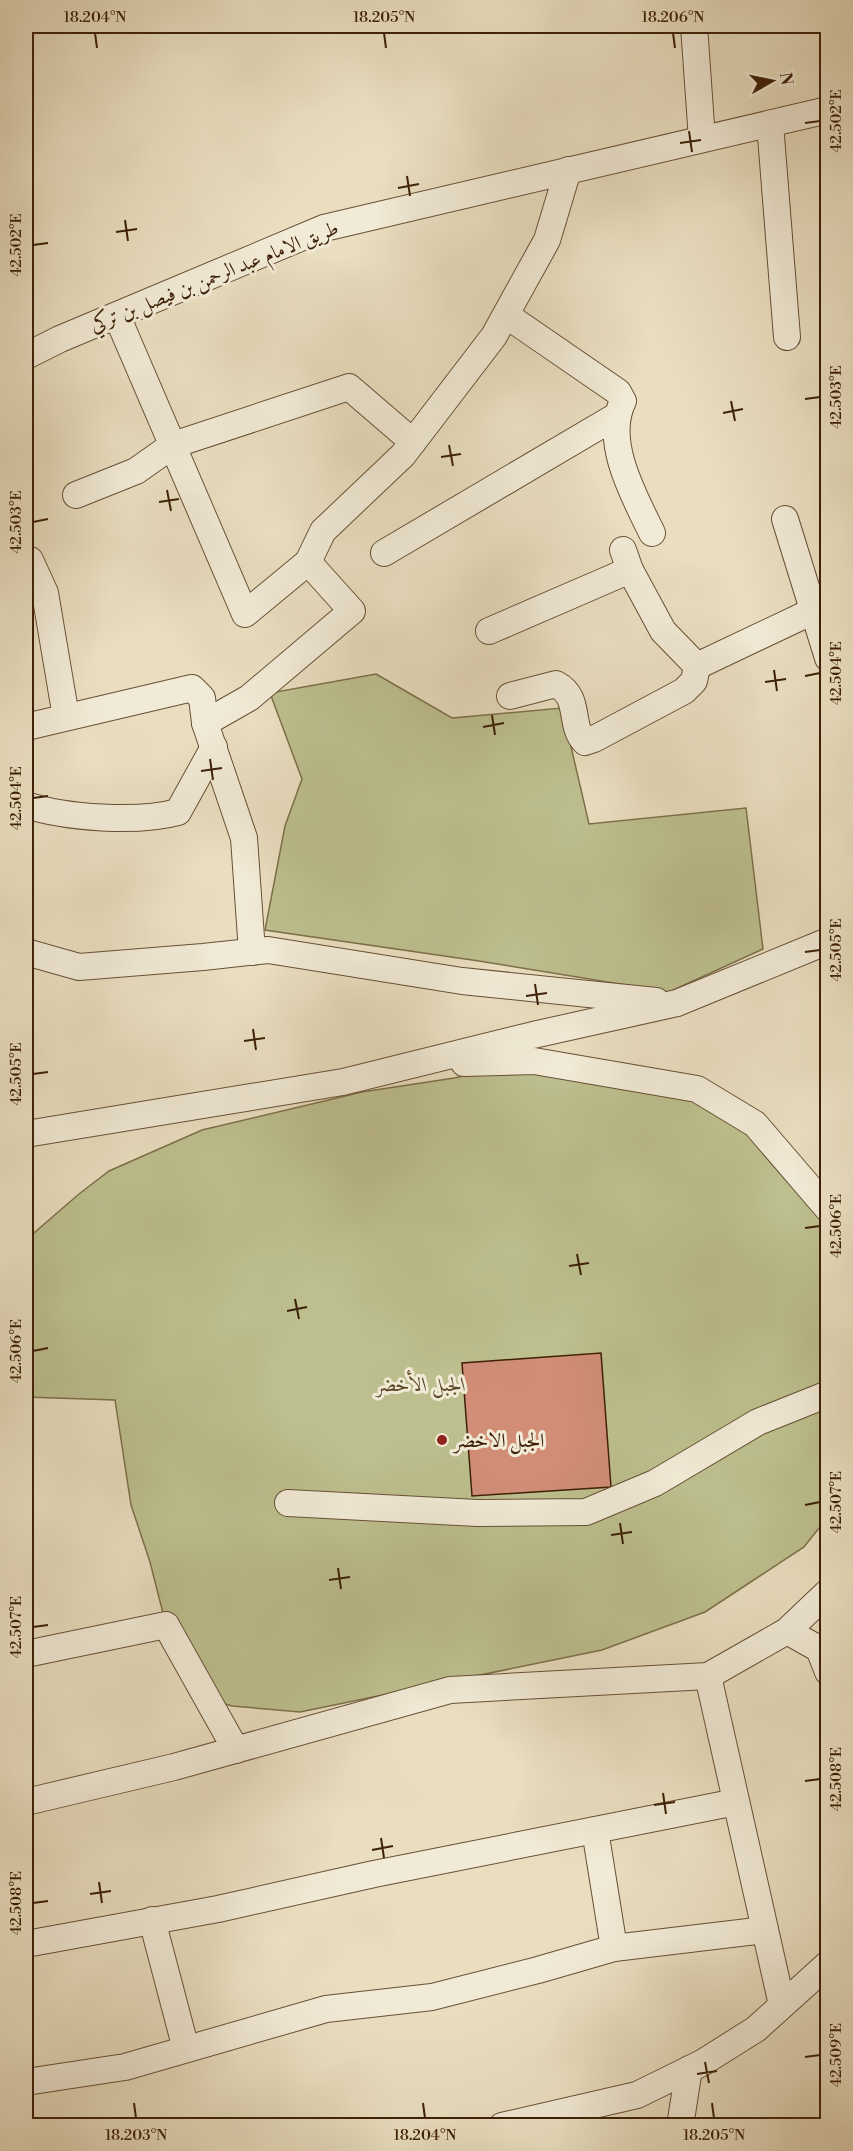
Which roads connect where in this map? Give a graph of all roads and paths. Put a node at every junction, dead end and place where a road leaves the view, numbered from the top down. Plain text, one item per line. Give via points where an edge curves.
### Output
1 (694, 26) edge
2 (828, 111) edge
3 (770, 124) junction
4 (702, 139) junction
5 (568, 170) junction
6 (506, 315) junction
7 (117, 316) junction
8 (787, 337) dead end
9 (26, 356) edge
10 (618, 415) junction
11 (413, 442) junction
12 (173, 445) junction
13 (76, 495) dead end
14 (785, 519) dead end
15 (652, 533) dead end
16 (384, 553) dead end
17 (26, 559) edge
18 (308, 562) junction
19 (820, 610) edge
20 (489, 631) dead end
21 (828, 657) edge
22 (697, 666) junction
23 (510, 696) dead end
24 (66, 717) junction
25 (205, 723) junction
26 (26, 727) edge
27 (214, 747) junction
28 (26, 805) edge
29 (824, 949) edge
30 (26, 952) edge
31 (252, 952) junction
32 (677, 1003) junction
33 (413, 1065) junction
34 (26, 1134) edge
35 (828, 1209) edge
36 (828, 1394) edge
37 (288, 1503) dead end
38 (828, 1592) edge
39 (787, 1631) junction
40 (26, 1654) edge
41 (828, 1672) edge
42 (708, 1676) junction
43 (236, 1750) junction
44 (26, 1802) edge
45 (736, 1802) junction
46 (595, 1830) junction
47 (152, 1920) junction
48 (765, 1930) junction
49 (26, 1944) edge
50 (614, 1948) junction
51 (828, 1964) edge
52 (782, 2006) junction
53 (186, 2049) junction
54 (689, 2069) junction
55 (26, 2082) edge
56 (502, 2126) edge
57 (680, 2126) edge

1 - 4 street
2 - 3 street, طريق الامام عبد الرحمن بن فيصل بن تركي
3 - 4 street, طريق الامام عبد الرحمن بن فيصل بن تركي
3 - 8 street
4 - 5 street, طريق الامام عبد الرحمن بن فيصل بن تركي
5 - 6 street via 547,240
5 - 7 street, طريق الامام عبد الرحمن بن فيصل بن تركي via 324,228
6 - 10 street via 618,392 623,401
6 - 11 street
7 - 9 street, طريق الامام عبد الرحمن بن فيصل بن تركي
7 - 12 street
10 - 15 street via 617,443 630,488
10 - 16 street
11 - 12 street via 349,387
11 - 18 street via 323,531
12 - 13 street via 136,471
12 - 18 street via 245,614
14 - 19 street
17 - 24 street via 30,560 45,593
18 - 25 street via 352,611 249,698
19 - 21 street
19 - 22 street
20 - 22 street via 627,560 663,632
22 - 23 street via 694,681 684,691 585,742 579,735 566,689 556,684
24 - 25 street via 192,688 202,698
24 - 26 street
25 - 27 street
27 - 28 street via 178,812 159,817 69,816
27 - 31 street via 244,838
29 - 32 street
30 - 31 street via 80,967
31 - 32 street via 268,950 462,981
32 - 33 street
33 - 34 street via 343,1082
33 - 35 street via 534,1060 697,1089 755,1124
36 - 37 street via 758,1422 655,1483 586,1512 477,1513
38 - 39 street
39 - 41 street via 819,1649
39 - 42 street
40 - 43 street via 166,1625
42 - 43 street via 450,1690
42 - 45 street
43 - 44 street
45 - 46 street
45 - 48 street
46 - 47 street
46 - 50 street
47 - 49 street
47 - 53 street
48 - 50 street
48 - 52 street
50 - 53 street via 432,1997 326,2009
51 - 52 street
52 - 54 street via 756,2029
53 - 55 street via 125,2067
54 - 56 street via 637,2095
54 - 57 street

